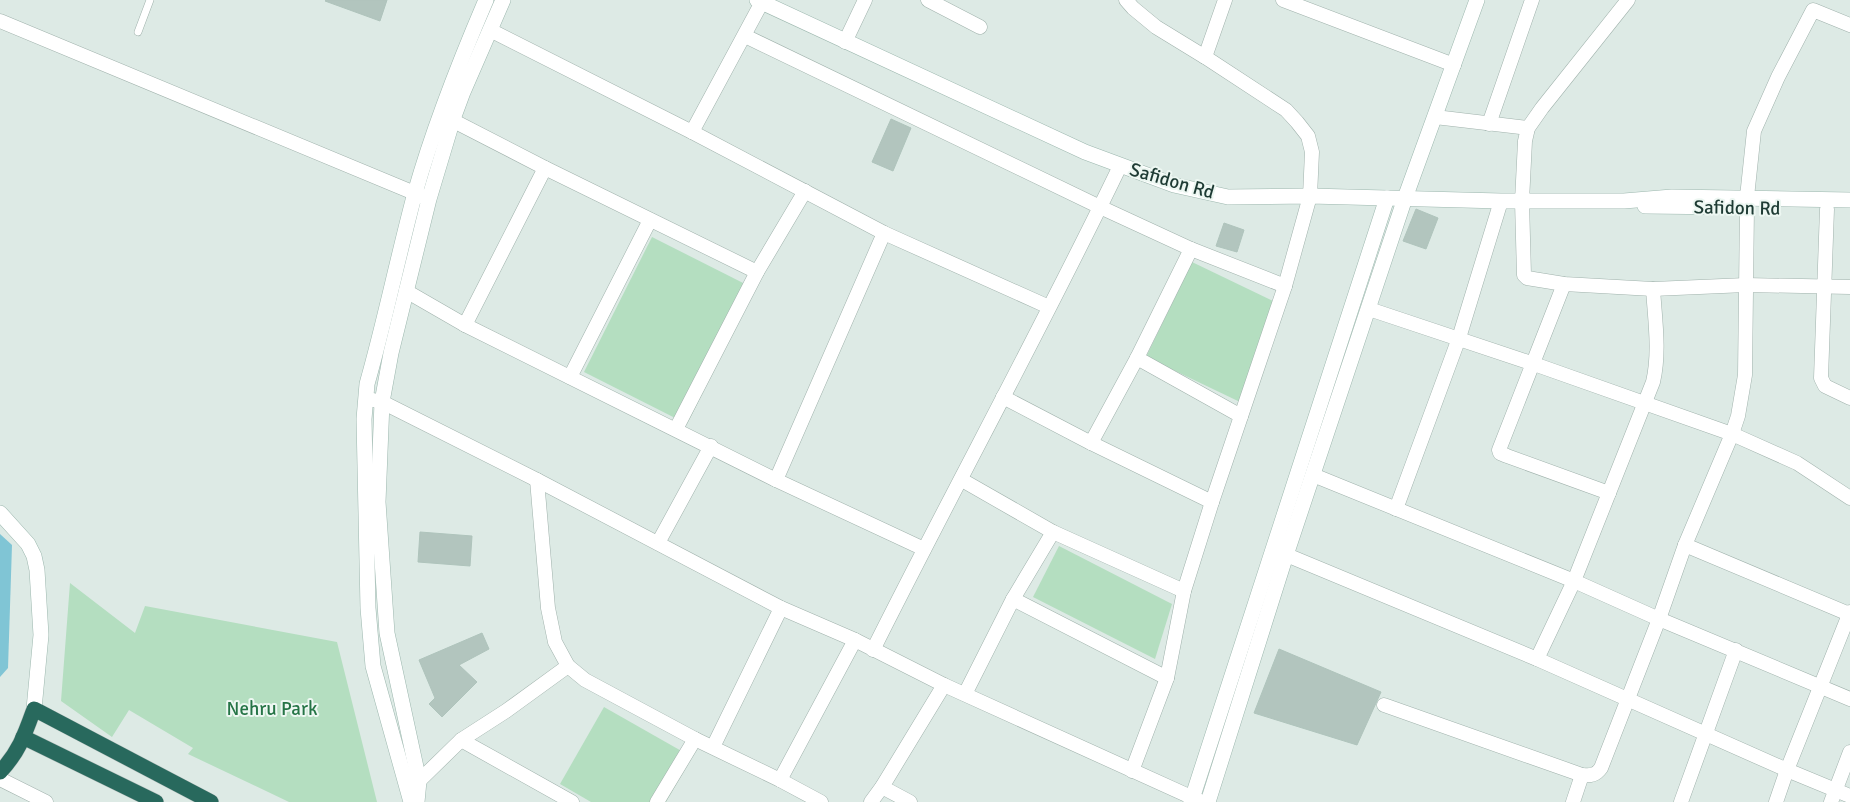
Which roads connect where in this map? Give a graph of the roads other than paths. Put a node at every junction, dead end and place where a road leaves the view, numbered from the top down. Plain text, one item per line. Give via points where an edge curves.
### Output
1 (150, 0) edge
2 (486, 0) edge
3 (503, 0) edge
4 (865, 0) edge
5 (928, 0) edge
6 (1126, 0) edge
7 (1225, 0) edge
8 (1283, 0) edge
9 (1477, 0) edge
10 (1532, 0) edge
11 (759, 1) edge
12 (1624, 1) edge
13 (0, 21) edge
14 (1850, 25) edge
15 (980, 27) dead end
16 (490, 30) junction
17 (138, 32) dead end
18 (745, 36) junction
19 (845, 42) junction
20 (1205, 57) junction
21 (1454, 65) junction
22 (446, 117) junction
23 (1435, 117) junction
24 (1489, 124) junction
25 (1528, 128) junction
26 (692, 132) junction
27 (1120, 166) junction
28 (545, 168) junction
29 (804, 191) junction
30 (422, 196) junction
31 (1310, 196) junction
32 (1387, 198) junction
33 (1405, 198) junction
34 (1522, 200) junction
35 (1850, 200) edge
36 (1501, 201) junction
37 (1747, 202) junction
38 (1100, 207) junction
39 (1827, 210) junction
40 (1850, 210) edge
41 (650, 220) junction
42 (884, 233) junction
43 (1191, 249) junction
44 (757, 272) junction
45 (1564, 284) junction
46 (1746, 285) junction
47 (1285, 286) junction
48 (1824, 287) junction
49 (1850, 287) edge
50 (1653, 289) junction
51 (406, 292) junction
52 (1049, 307) junction
53 (1369, 308) junction
54 (465, 325) junction
55 (1459, 338) junction
56 (1137, 358) junction
57 (1534, 364) junction
58 (570, 378) junction
59 (1003, 397) junction
60 (365, 398) junction
61 (1850, 398) edge
62 (382, 402) junction
63 (1644, 404) junction
64 (1241, 416) junction
65 (676, 429) junction
66 (1732, 434) junction
67 (1091, 443) junction
68 (711, 446) junction
69 (1313, 475) junction
70 (537, 480) junction
71 (776, 480) junction
72 (962, 480) junction
73 (1609, 493) junction
74 (1850, 498) edge
75 (1212, 502) junction
76 (1396, 510) junction
77 (0, 514) edge
78 (1053, 532) junction
79 (658, 543) junction
80 (1685, 545) junction
81 (924, 549) junction
82 (1272, 549) junction
83 (1286, 555) junction
84 (1574, 581) junction
85 (1184, 592) junction
86 (1013, 599) junction
87 (781, 608) junction
88 (1849, 613) edge
89 (1659, 619) junction
90 (855, 640) junction
91 (873, 650) junction
92 (1736, 650) junction
93 (1537, 659) junction
94 (568, 666) junction
95 (1167, 678) junction
96 (944, 685) junction
97 (1820, 686) junction
98 (965, 694) junction
99 (1628, 699) junction
100 (1850, 699) edge
101 (1384, 705) dead end
102 (34, 708) junction
103 (1705, 733) junction
104 (23, 737) junction
105 (695, 739) junction
106 (461, 740) junction
107 (713, 747) junction
108 (1850, 752) edge
109 (1787, 770) junction
110 (1132, 771) junction
111 (0, 772) edge
112 (1582, 775) junction
113 (0, 779) edge
114 (780, 780) junction
115 (419, 781) junction
116 (882, 787) junction
117 (1833, 796) edge
118 (1850, 796) edge
119 (1195, 801) edge
120 (46, 802) edge
121 (156, 802) edge
122 (211, 802) edge
123 (411, 802) edge
124 (417, 802) edge
125 (572, 802) edge
126 (657, 802) edge
127 (821, 802) edge
128 (871, 802) edge
129 (910, 802) edge
130 (1208, 802) edge
131 (1573, 802) edge
132 (1681, 802) edge
133 (1776, 802) edge

1 - 17 lane
2 - 22 street via 460,59
3 - 16 street
4 - 19 street
5 - 15 street
6 - 20 street via 1156,27
7 - 20 street
8 - 21 street
9 - 21 street
10 - 24 street
11 - 18 street
11 - 19 street, Safidon Rd
12 - 25 street
13 - 30 street
14 - 37 street via 1813,10 1778,76 1754,131
16 - 22 street
16 - 26 street
18 - 26 street
18 - 38 street
19 - 27 street, Safidon Rd
20 - 31 street via 1286,110 1308,136 1312,152
21 - 23 street
22 - 28 street
22 - 30 street
23 - 24 street
23 - 33 street
24 - 25 street
25 - 34 street via 1524,141
26 - 29 street
27 - 31 street, Safidon Rd via 1174,185 1228,197
27 - 38 street
28 - 41 street
28 - 54 street
29 - 42 street
29 - 44 street
30 - 51 street
30 - 60 street
31 - 32 street, Safidon Rd
31 - 47 street
32 - 33 street, Safidon Rd
32 - 82 street
33 - 36 street, Safidon Rd
33 - 53 street
34 - 36 street, Safidon Rd
34 - 37 street, Safidon Rd via 1624,201 1657,197
34 - 45 street via 1524,275 1533,280
35 - 37 street, Safidon Rd
36 - 55 street
37 - 39 street, Safidon Rd
37 - 46 street
38 - 43 street
38 - 52 street
39 - 40 street, Safidon Rd
39 - 48 street
41 - 44 street
41 - 58 street
42 - 52 street
42 - 71 street
43 - 47 street
43 - 56 street
44 - 65 street
45 - 50 street
45 - 57 street
46 - 48 street
46 - 50 street
46 - 66 street via 1745,375
47 - 64 street
48 - 49 street
48 - 61 street via 1822,382
50 - 63 street via 1657,366
51 - 54 street
51 - 62 street
52 - 59 street
53 - 55 street
53 - 69 street
54 - 58 street
55 - 57 street
55 - 76 street
56 - 64 street
56 - 67 street
57 - 63 street
57 - 73 street via 1499,445 1500,453
58 - 65 street
59 - 67 street
59 - 72 street
60 - 62 street
60 - 123 street via 371,645
62 - 70 street
62 - 115 street via 378,502 387,633
63 - 66 street
63 - 73 street
64 - 75 street
65 - 68 street
66 - 74 street via 1797,463
66 - 80 street
67 - 75 street
68 - 71 street
68 - 79 street
69 - 76 street
69 - 83 street
70 - 79 street
70 - 94 street via 548,608 555,642
71 - 81 street
72 - 78 street
72 - 81 street
73 - 84 street
75 - 85 street
76 - 84 street
77 - 102 street via 28,544 38,570 40,635
78 - 85 street
78 - 86 street
79 - 87 street
80 - 88 street
80 - 89 street
81 - 91 street
82 - 83 street
82 - 119 street
83 - 93 street
83 - 130 street
84 - 89 street
84 - 93 street
85 - 95 street
86 - 95 street
86 - 98 street
87 - 90 street
87 - 107 street
88 - 97 street
89 - 92 street
89 - 99 street
90 - 91 street
90 - 114 street
91 - 96 street
92 - 97 street
92 - 103 street
93 - 99 street
94 - 105 street via 585,680
94 - 106 street
95 - 110 street
96 - 98 street
96 - 116 street
97 - 100 street
97 - 109 street
98 - 110 street
99 - 103 street
99 - 112 street via 1601,768 1590,776
101 - 112 street
102 - 104 highway
102 - 122 highway
103 - 109 street
103 - 132 street
104 - 111 highway via 13,759
104 - 121 highway
105 - 107 street
105 - 126 street
106 - 115 street
106 - 125 street
107 - 114 street
108 - 117 street
109 - 117 street
109 - 133 street
110 - 119 street
112 - 131 street
113 - 120 street
114 - 127 street
115 - 124 street
116 - 128 street
116 - 129 street
117 - 118 street

